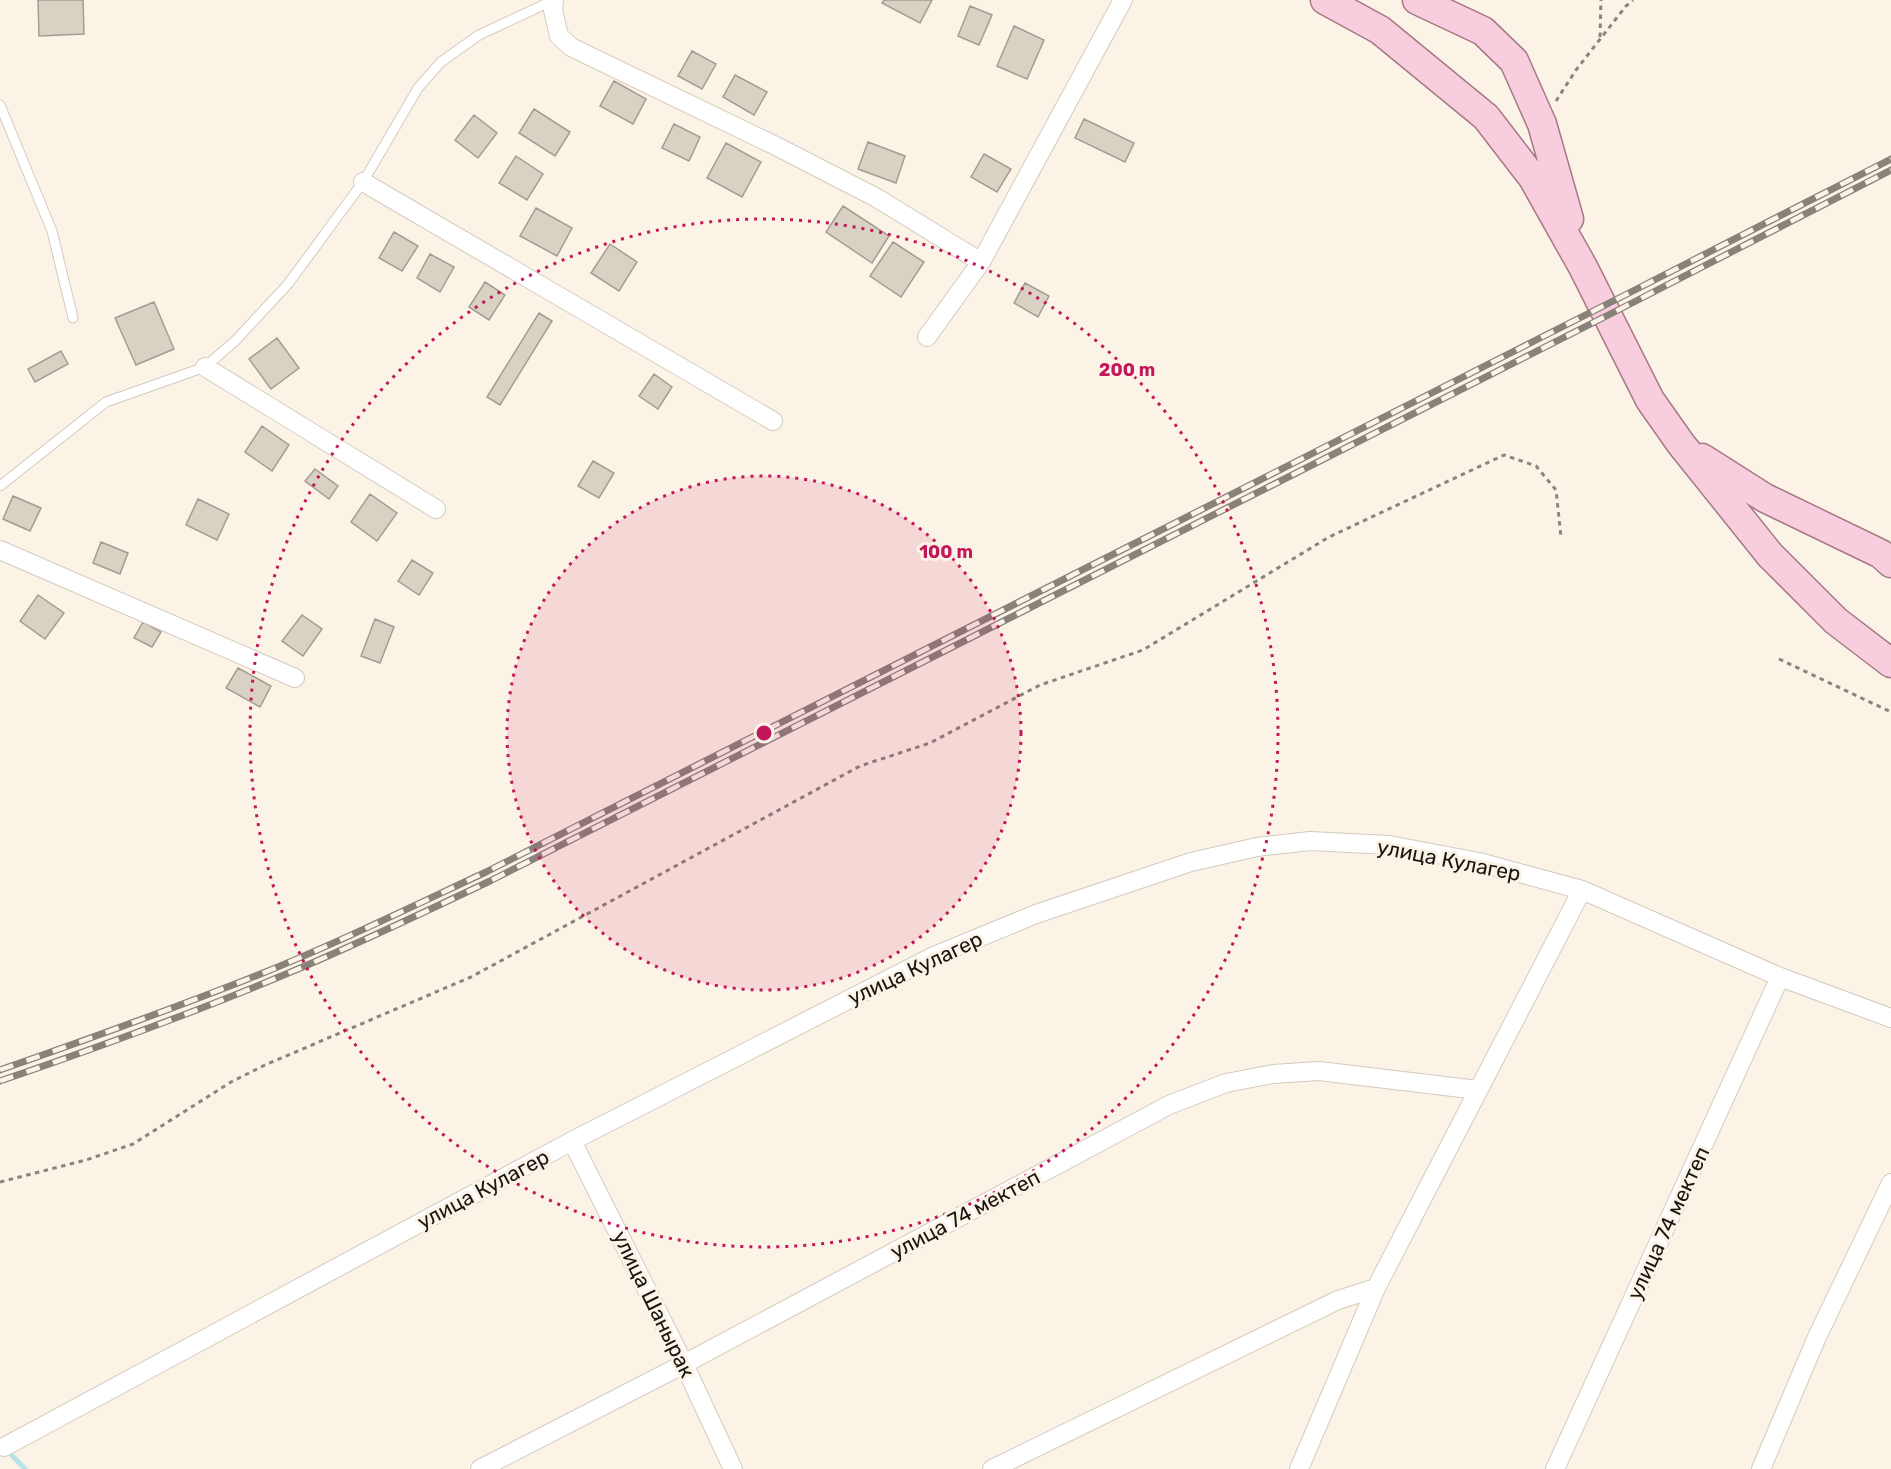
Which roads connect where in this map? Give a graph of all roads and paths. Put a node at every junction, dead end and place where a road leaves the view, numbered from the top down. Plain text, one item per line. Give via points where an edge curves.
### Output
1 (554, 0) edge
2 (1123, 0) edge
3 (1325, 0) edge
4 (1417, 0) edge
5 (1601, 0) edge
6 (1633, 0) edge
7 (1600, 39) junction
8 (0, 105) edge
9 (1542, 124) junction
10 (363, 182) junction
11 (981, 262) junction
12 (1583, 267) junction
13 (73, 318) dead end
14 (927, 337) dead end
15 (205, 367) junction
16 (773, 421) dead end
17 (1681, 444) junction
18 (0, 486) edge
19 (436, 508) dead end
20 (1560, 537) dead end
21 (0, 550) edge
22 (1891, 563) edge
23 (1779, 659) dead end
24 (1891, 663) edge
25 (295, 678) dead end
26 (1891, 712) edge
27 (1582, 890) junction
28 (1780, 976) junction
29 (1891, 1018) edge
30 (1478, 1090) junction
31 (572, 1141) junction
32 (0, 1182) edge
33 (1891, 1183) edge
34 (1376, 1288) junction
35 (684, 1364) junction
36 (4, 1447) dead end
37 (480, 1469) edge
38 (734, 1469) edge
39 (992, 1469) edge
40 (1299, 1469) edge
41 (1555, 1469) edge
42 (1761, 1469) edge

1 - 10 lane via 479,35 441,62 418,88
1 - 11 street via 560,36 572,47 877,198
2 - 11 street
3 - 12 main road via 1380,30 1486,117 1533,178
4 - 9 main road via 1483,31 1514,61
5 - 7 path
6 - 7 path
7 - 9 path
8 - 13 lane via 52,231
9 - 12 main road
10 - 15 lane via 288,284
10 - 16 street
11 - 14 street
12 - 17 main road via 1650,400
15 - 18 lane via 106,402
15 - 19 street
17 - 22 main road via 1764,498 1881,554
17 - 24 main road via 1770,555 1836,621
20 - 32 path via 1556,490 1536,466 1504,455 1329,537 1143,650 1040,685 930,743 860,766 471,977 231,1082 133,1144
21 - 25 street
23 - 26 path
27 - 28 street, улица Кулагер
27 - 30 street
27 - 31 street, улица Кулагер via 1479,862 1389,845 1310,841 1257,847 1191,862 1036,914 934,957
28 - 29 street, улица Кулагер
28 - 41 street, улица 74 мектеп
30 - 34 street
30 - 35 street, улица 74 мектеп via 1319,1071 1226,1083 1169,1105
31 - 35 street, улица Шанырак
31 - 36 street, улица Кулагер
33 - 42 street via 1817,1337
34 - 39 street via 1338,1300
34 - 40 street
35 - 37 street, улица 74 мектеп
35 - 38 street, улица Шанырак

